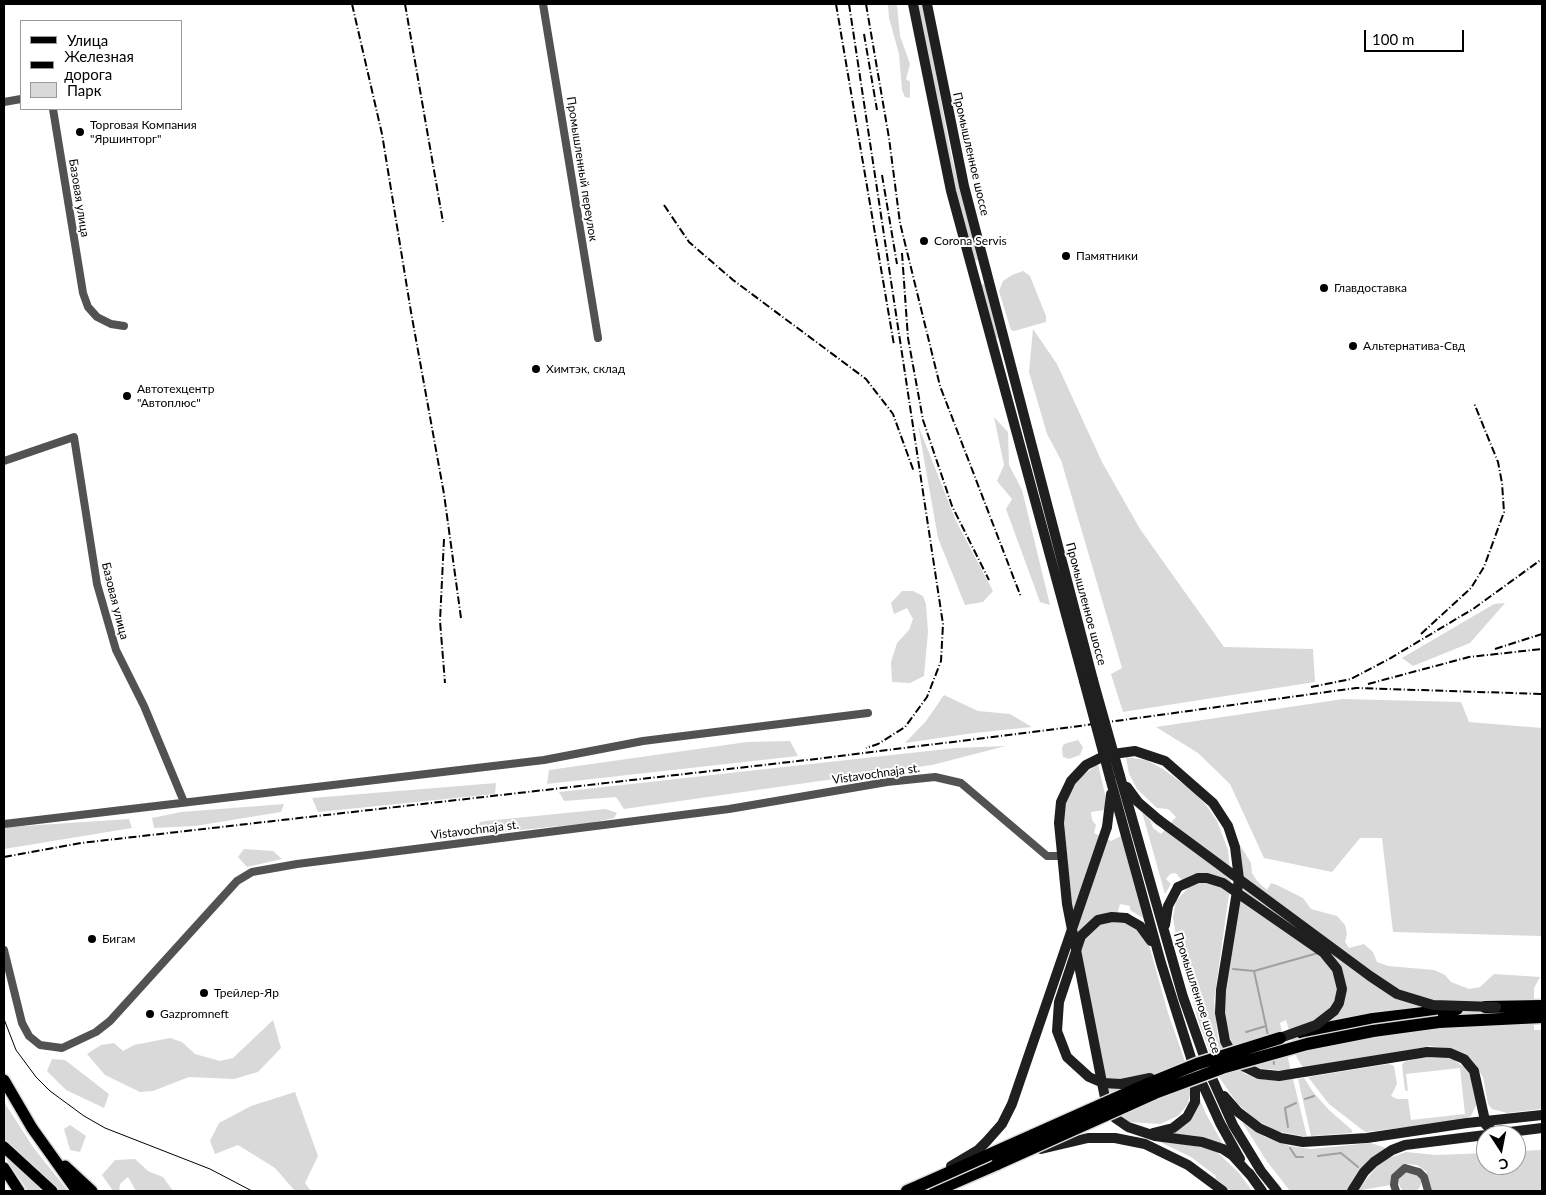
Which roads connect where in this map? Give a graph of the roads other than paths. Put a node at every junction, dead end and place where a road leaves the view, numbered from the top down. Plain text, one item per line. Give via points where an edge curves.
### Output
1 (543, 4) edge
2 (913, 4) edge
3 (927, 4) edge
4 (20, 99) edge
5 (4, 102) edge
6 (53, 110) edge
7 (988, 277) junction
8 (975, 280) junction
9 (124, 326) dead end
10 (598, 338) dead end
11 (4, 461) edge
12 (1088, 681) junction
13 (868, 713) dead end
14 (1115, 777) junction
15 (184, 802) junction
16 (4, 824) edge
17 (1061, 856) junction
18 (1166, 938) junction
19 (4, 950) edge
20 (1161, 963) junction
21 (1542, 1006) edge
22 (1496, 1007) junction
23 (1542, 1017) edge
24 (1280, 1038) junction
25 (1194, 1063) junction
26 (1211, 1076) junction
27 (4, 1080) edge
28 (1482, 1104) junction
29 (1542, 1115) edge
30 (1503, 1119) junction
31 (1485, 1121) junction
32 (1467, 1123) junction
33 (1488, 1125) edge
34 (1542, 1128) edge
35 (1526, 1130) edge
36 (1144, 1132) junction
37 (1476, 1135) edge
38 (1469, 1136) junction
39 (4, 1147) edge
40 (48, 1150) junction
41 (997, 1164) junction
42 (4, 1168) edge
43 (1252, 1177) junction
44 (921, 1185) junction
45 (19, 1191) edge
46 (52, 1191) edge
47 (77, 1191) edge
48 (84, 1191) edge
49 (92, 1191) edge
50 (906, 1191) edge
51 (935, 1191) edge
52 (1224, 1191) edge
53 (1262, 1191) edge
54 (1276, 1191) edge
55 (1352, 1191) edge
56 (1396, 1191) edge
57 (1428, 1191) edge

1 - 10 street, Промышленный переулок
2 - 8 main road, Промышленное шоссе via 951,191
3 - 7 main road, Промышленное шоссе via 952,138
4 - 5 street
6 - 9 street, Базовая улица via 83,293 88,307 97,317
7 - 8 main road
7 - 12 main road, Промышленное шоссе
8 - 12 main road, Промышленное шоссе
11 - 15 street, Базовая улица via 74,437 97,584 116,650 144,706
12 - 14 main road, Промышленное шоссе, bridge
13 - 15 street via 643,741 544,760
14 - 18 main road, Промышленное шоссе
14 - 20 main road, Промышленное шоссе
14 - 22 main road, bridge via 1159,820 1397,994 1433,1005
14 - 44 main road, bridge via 1107,828 1008,1114 978,1150
15 - 16 street
17 - 19 street, Vistavochnaja st. via 1047,856 961,784 935,777 729,809 252,872 237,881 110,1021 79,1042 62,1048 40,1045 29,1036 22,1022
17 - 28 main road via 1061,802 1071,781 1086,766 1106,755 1126,751 1145,753 1165,761 1213,803 1228,826 1235,847 1239,879 1220,1013 1225,1041 1237,1063 1258,1074 1279,1076 1442,1051 1458,1055 1470,1064 1478,1079
17 - 36 main road via 1067,904 1106,1103 1121,1123
18 - 24 main road, bridge via 1168,906 1178,887 1198,878 1207,878 1223,883 1324,953 1337,969 1342,989 1339,1003 1316,1025
18 - 26 main road, Промышленное шоссе
20 - 25 main road, Промышленное шоссе
20 - 25 main road, bridge via 1146,932 1126,918 1112,916 1098,920 1086,929 1076,944 1057,1010 1057,1032 1072,1064 1103,1083 1130,1083
21 - 22 highway
22 - 24 highway, bridge via 1381,1018
23 - 41 highway, bridge via 1469,1019 1407,1026 1274,1052 1170,1087
24 - 25 highway, bridge
25 - 36 main road via 1196,1093 1187,1117 1173,1128
25 - 43 main road, Промышленное шоссе via 1220,1123
25 - 44 highway, bridge
26 - 32 main road via 1229,1102 1248,1121 1292,1141 1324,1142
26 - 54 main road, Промышленное шоссе via 1234,1125
27 - 40 main road
28 - 30 main road via 1490,1114
28 - 31 main road
28 - 32 main road via 1479,1116
29 - 30 main road
30 - 31 main road
31 - 32 main road
31 - 33 main road
31 - 38 main road via 1482,1130
34 - 35 main road
36 - 43 main road via 1213,1144 1232,1155
37 - 38 main road
38 - 55 main road via 1416,1142 1392,1150 1364,1172
39 - 46 main road
40 - 47 main road
40 - 48 main road
40 - 49 main road
41 - 51 highway
41 - 52 main road, bridge via 1076,1140 1115,1138 1159,1149
42 - 45 main road
43 - 53 main road, Промышленное шоссе
44 - 50 highway
56 - 57 street via 1395,1177 1405,1168 1413,1168 1424,1177

